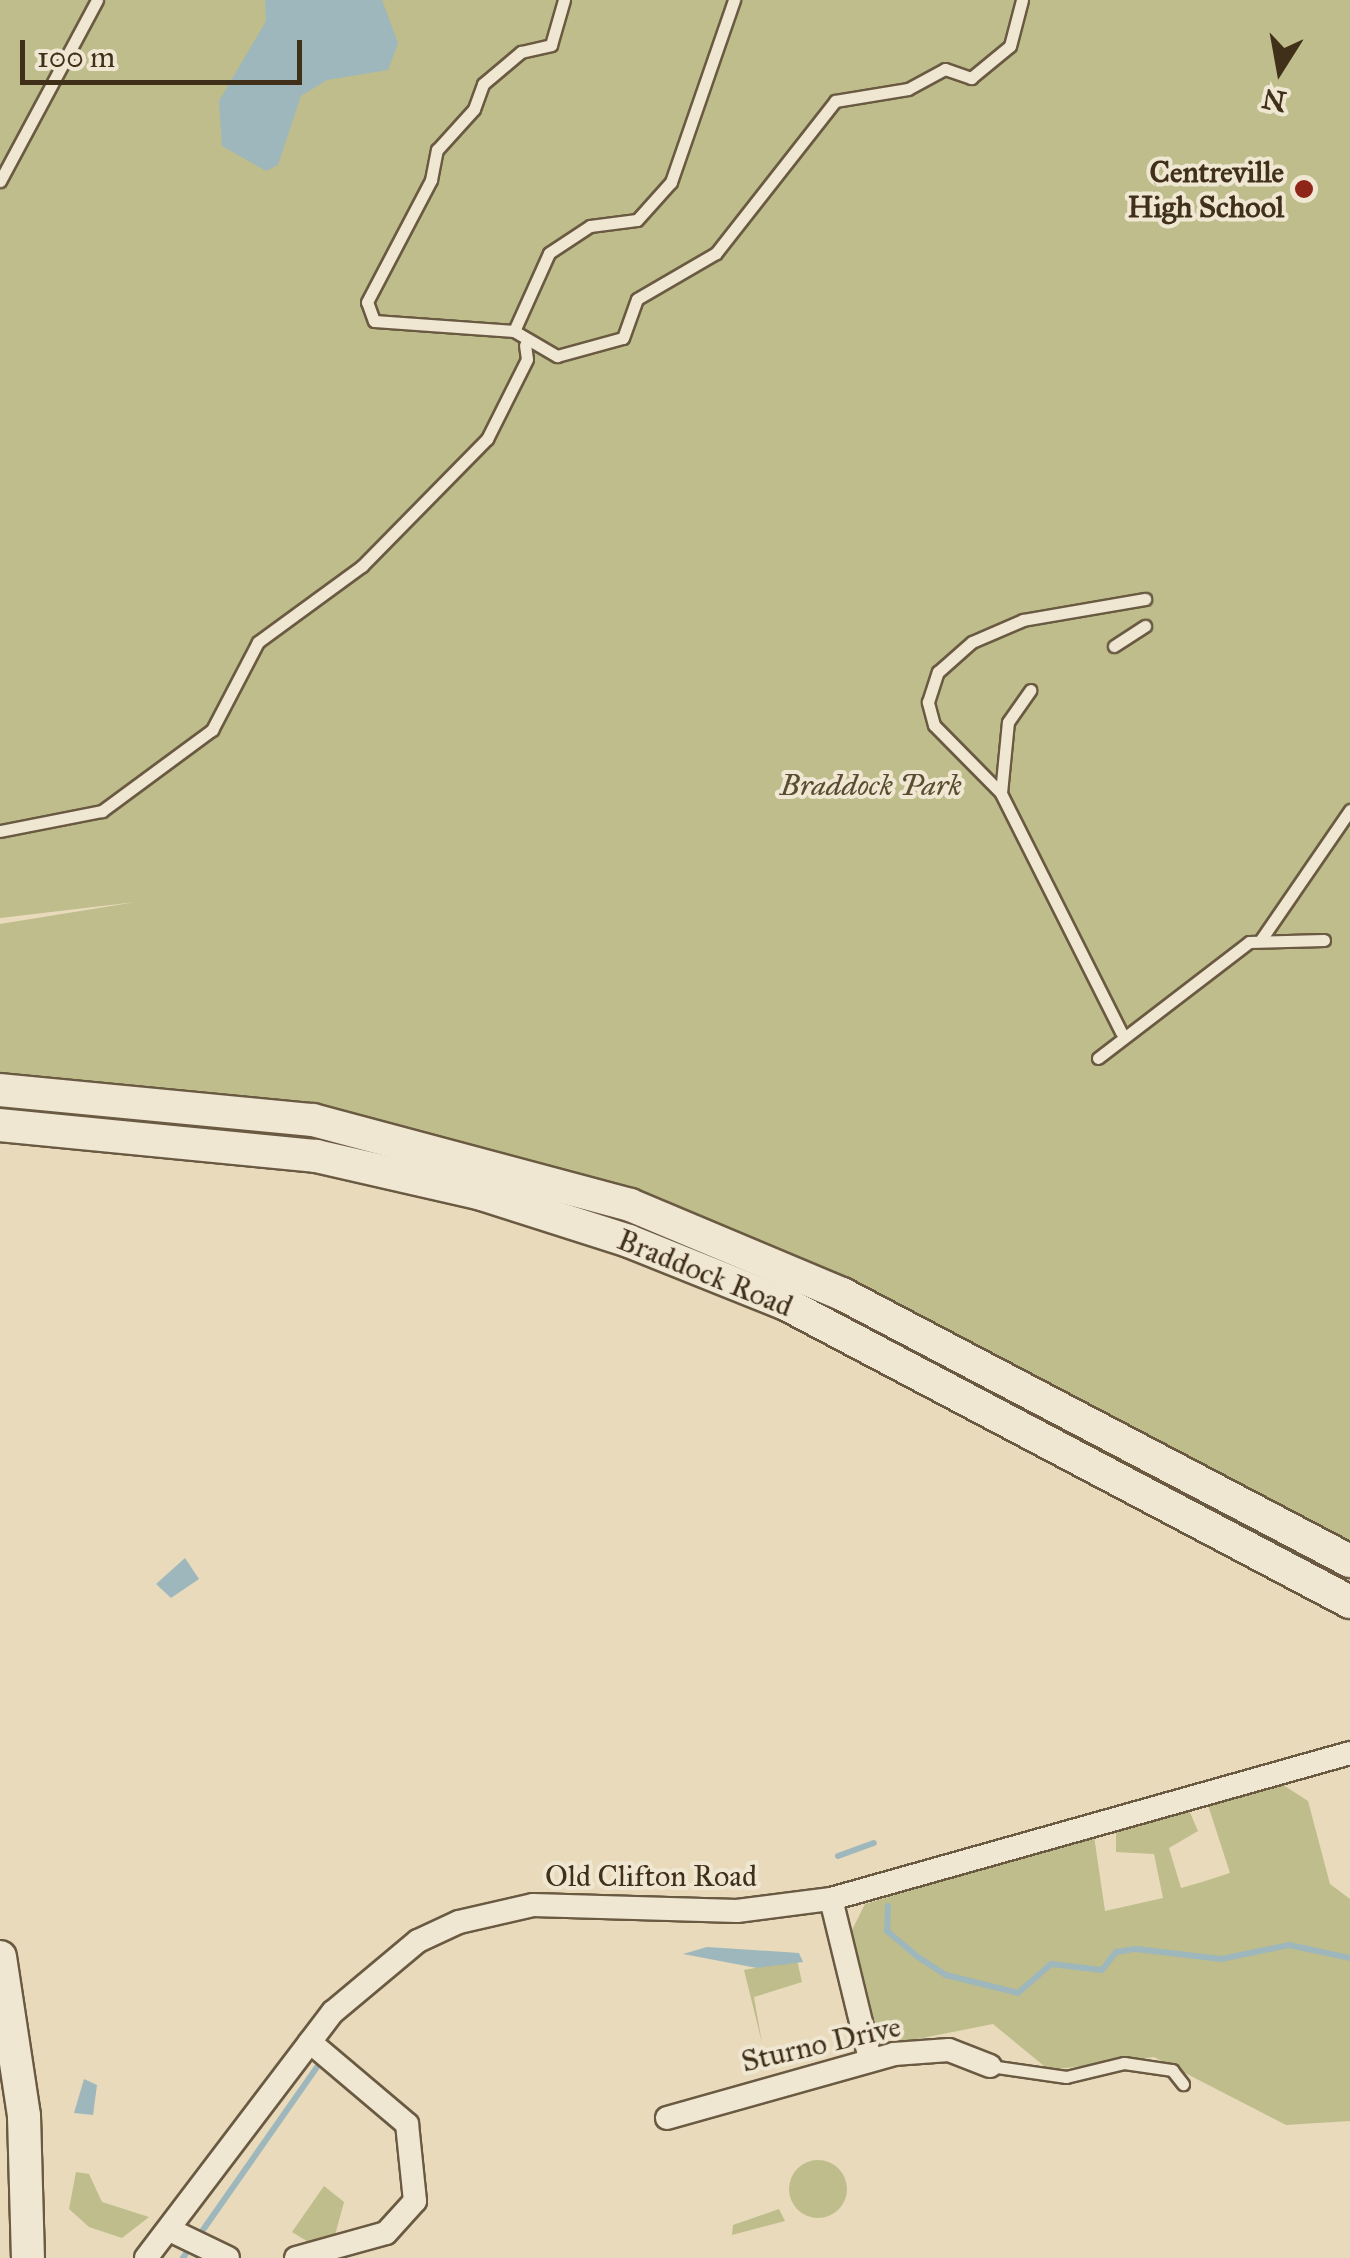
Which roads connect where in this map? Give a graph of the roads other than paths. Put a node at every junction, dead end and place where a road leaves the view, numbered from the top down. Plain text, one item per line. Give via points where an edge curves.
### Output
1 (97, 0) edge
2 (564, 0) edge
3 (734, 0) edge
4 (1022, 0) edge
5 (0, 181) edge
6 (514, 331) junction
7 (525, 345) junction
8 (1145, 598) dead end
9 (1144, 626) dead end
10 (1114, 646) dead end
11 (1030, 690) dead end
12 (1001, 793) junction
13 (1350, 810) edge
14 (0, 831) edge
15 (1324, 940) dead end
16 (1260, 941) junction
17 (1121, 1032) junction
18 (1098, 1058) dead end
19 (0, 1090) edge
20 (0, 1126) edge
21 (1350, 1560) edge
22 (1350, 1602) edge
23 (1350, 1752) edge
24 (831, 1899) junction
25 (0, 1957) edge
26 (310, 2042) junction
27 (870, 2059) junction
28 (990, 2066) joint
29 (1183, 2084) dead end
30 (667, 2118) dead end
31 (174, 2232) junction
32 (28, 2258) edge
33 (146, 2258) edge
34 (228, 2258) edge
35 (296, 2258) edge

1 - 5 lane
2 - 6 lane via 551,46 522,52 483,84 474,110 436,150 430,180 366,302 374,321
3 - 6 lane via 671,182 637,220 590,226 549,253
4 - 7 lane via 1010,46 971,78 945,69 908,89 835,101 716,253 637,299 623,338 557,356
6 - 7 lane
7 - 14 lane via 528,359 486,438 362,566 258,642 212,730 102,810
8 - 12 lane via 1023,620 972,642 938,672 928,702 934,725
9 - 10 lane
11 - 12 lane via 1008,722
12 - 17 lane
13 - 16 lane
15 - 16 lane
16 - 17 lane
17 - 18 lane
19 - 21 main road, Braddock Road via 313,1120 630,1205 842,1294
20 - 22 main road, Braddock Road via 316,1156 482,1194 629,1241 786,1304
23 - 24 street, Old Clifton Road
24 - 26 street, Old Clifton Road via 737,1911 588,1904 488,1911 424,1936
24 - 27 street
25 - 32 main road via 24,2116
26 - 31 street, Old Clifton Road
26 - 35 street via 407,2124 415,2201 386,2232
27 - 28 street, Sturno Drive via 949,2050
27 - 30 street, Sturno Drive
28 - 29 lane via 1066,2077 1124,2063 1172,2070
31 - 33 street, Old Clifton Road
31 - 34 street

